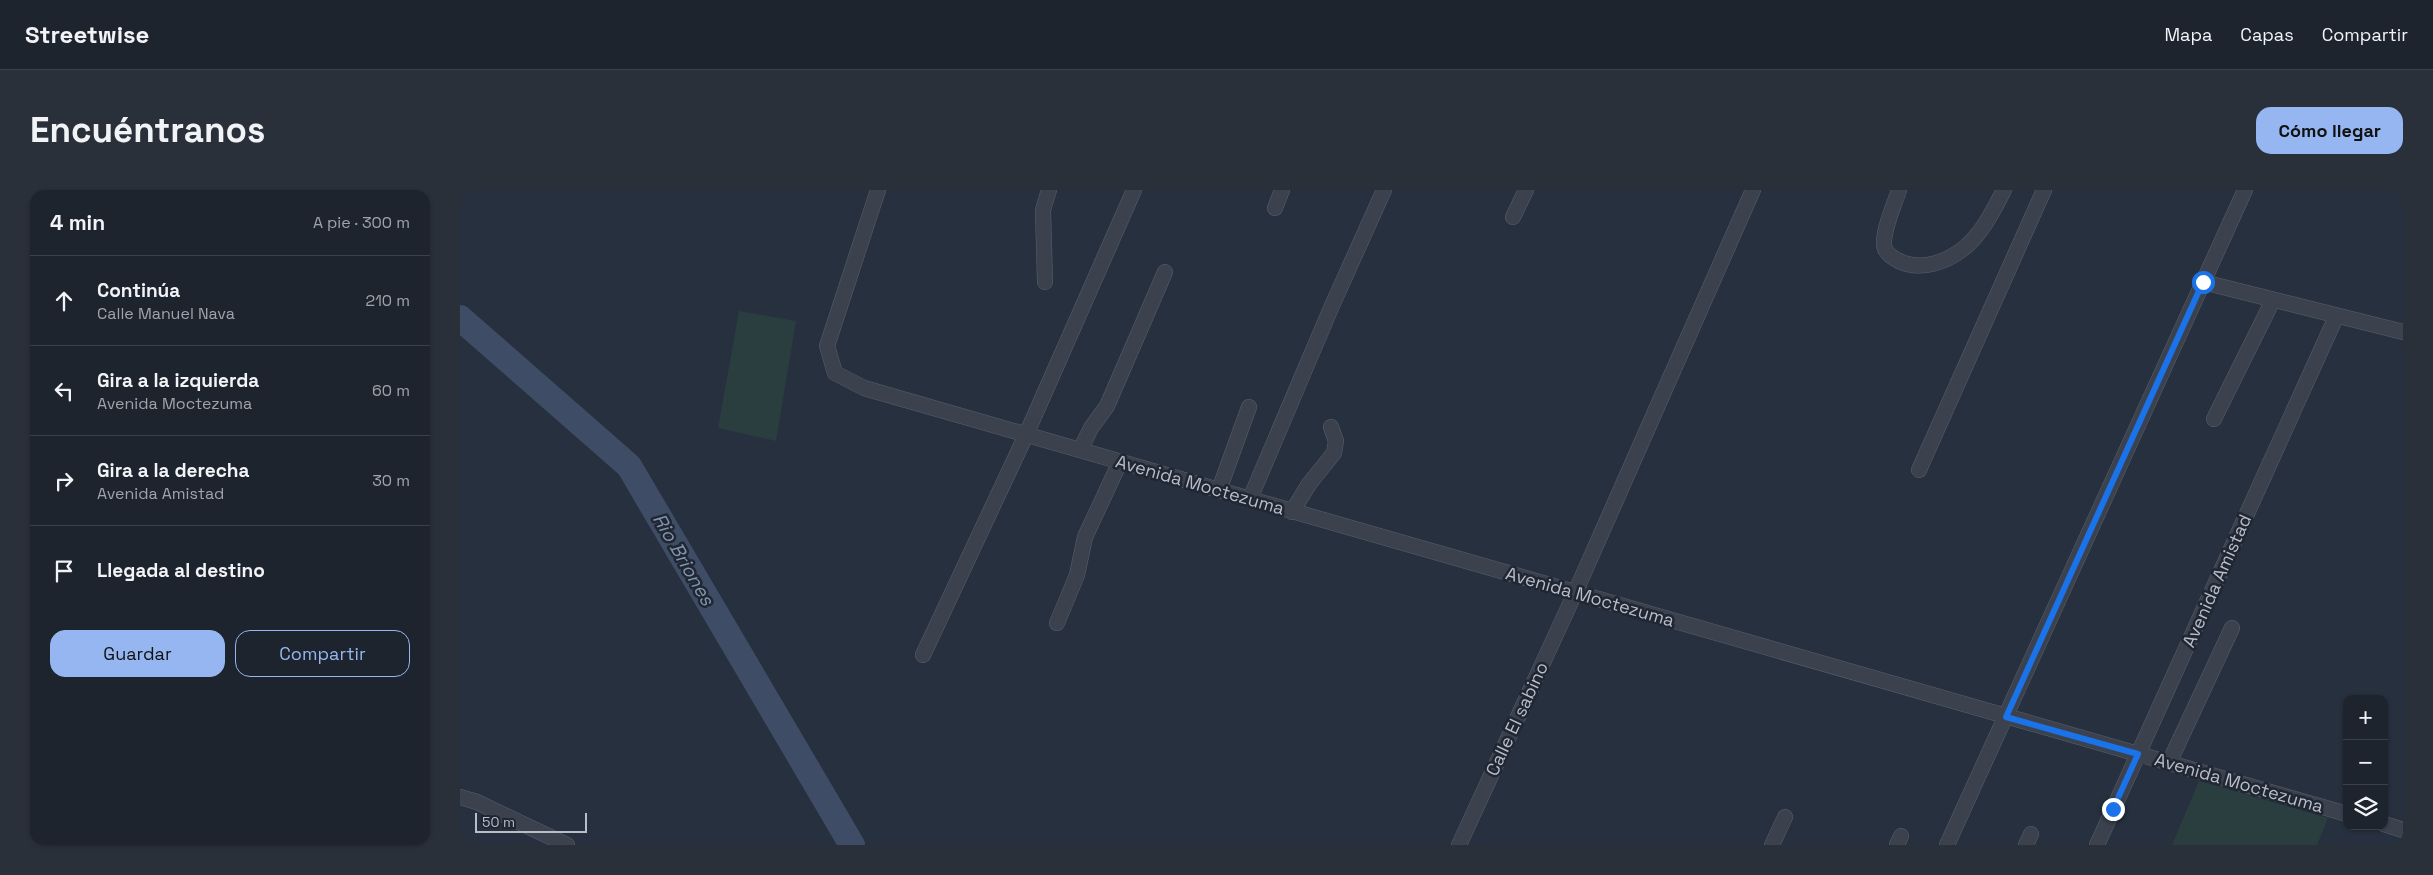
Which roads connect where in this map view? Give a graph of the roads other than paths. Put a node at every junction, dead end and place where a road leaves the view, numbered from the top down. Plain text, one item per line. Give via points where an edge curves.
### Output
1 (878, 190) edge
2 (1049, 190) edge
3 (1134, 190) edge
4 (1282, 190) edge
5 (1384, 190) edge
6 (1526, 190) edge
7 (1753, 190) edge
8 (1899, 190) edge
9 (2004, 190) edge
10 (2044, 190) edge
11 (2244, 190) edge
12 (1275, 208) dead end
13 (1513, 217) dead end
14 (1165, 272) dead end
15 (1045, 282) dead end
16 (2203, 282) junction
17 (2273, 300) junction
18 (2336, 317) junction
19 (2403, 332) edge
20 (1248, 407) dead end
21 (2214, 419) dead end
22 (1331, 426) dead end
23 (1026, 435) junction
24 (1080, 450) junction
25 (1120, 462) junction
26 (1919, 470) dead end
27 (1219, 490) junction
28 (1250, 499) junction
29 (1292, 512) junction
30 (1575, 593) junction
31 (1057, 624) dead end
32 (2232, 628) dead end
33 (923, 655) dead end
34 (2006, 717) junction
35 (2138, 754) junction
36 (2169, 763) junction
37 (460, 797) edge
38 (2343, 813) edge
39 (1785, 818) dead end
40 (2388, 825) edge
41 (2403, 830) edge
42 (567, 845) edge
43 (1459, 845) edge
44 (1772, 845) edge
45 (1947, 845) edge
46 (2097, 845) edge

1 - 23 street, Avenida Moctezuma via 827,346 835,373 864,388
2 - 15 street via 1043,210
3 - 23 street
4 - 12 street
5 - 28 street
6 - 13 street
7 - 30 street, Calle El sabino
8 - 9 street via 1884,235 1885,248 1891,256 1904,263 1921,266 1940,262 1963,249 1982,229
10 - 26 street
11 - 16 street
14 - 24 street via 1107,406
16 - 17 street
16 - 34 street
17 - 18 street
17 - 21 street
18 - 19 street
18 - 35 street, Avenida Amistad
20 - 27 street
22 - 29 street via 1336,441 1334,453
23 - 24 street, Avenida Moctezuma
23 - 33 street
24 - 25 street, Avenida Moctezuma
25 - 27 street, Avenida Moctezuma
25 - 31 street via 1085,537 1077,575
27 - 28 street, Avenida Moctezuma
28 - 29 street, Avenida Moctezuma
29 - 30 street, Avenida Moctezuma
30 - 34 street, Avenida Moctezuma
30 - 43 street, Calle El sabino
32 - 36 street
34 - 35 street, Avenida Moctezuma
34 - 45 street
35 - 36 street, Avenida Moctezuma
35 - 46 street, Avenida Amistad
36 - 38 street, Avenida Moctezuma
37 - 42 street
39 - 44 street
40 - 41 street

